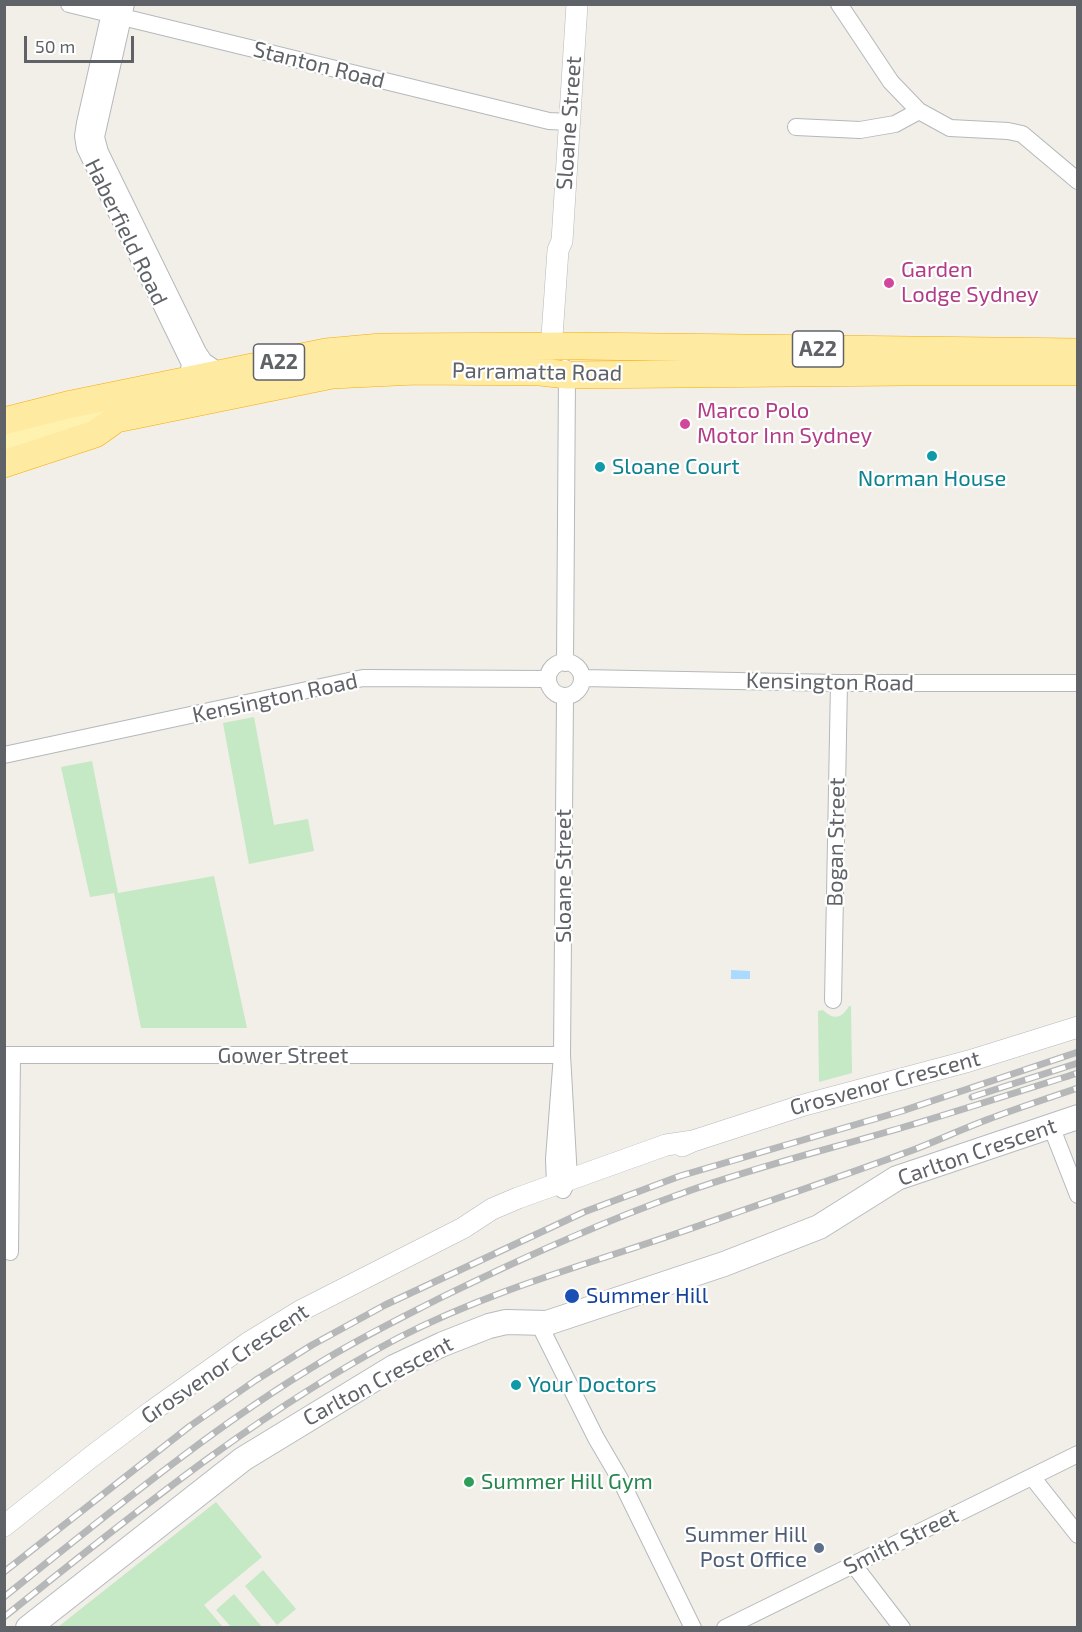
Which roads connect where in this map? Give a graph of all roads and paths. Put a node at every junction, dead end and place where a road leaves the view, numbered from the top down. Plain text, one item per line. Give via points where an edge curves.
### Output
1 (69, 4) edge
2 (577, 4) edge
3 (839, 4) edge
4 (117, 10) edge
5 (919, 111) junction
6 (569, 122) junction
7 (796, 127) dead end
8 (1077, 181) edge
9 (559, 347) junction
10 (1077, 352) edge
11 (1077, 372) edge
12 (224, 374) junction
13 (567, 375) junction
14 (180, 382) junction
15 (116, 419) junction
16 (4, 421) edge
17 (4, 446) edge
18 (4, 464) edge
19 (566, 663) junction
20 (582, 678) junction
21 (548, 679) junction
22 (839, 683) junction
23 (1077, 684) edge
24 (565, 696) junction
25 (4, 755) edge
26 (833, 1000) dead end
27 (1077, 1027) edge
28 (8, 1055) edge
29 (562, 1055) junction
30 (1077, 1117) edge
31 (1051, 1126) junction
32 (562, 1184) junction
33 (1077, 1195) edge
34 (10, 1252) dead end
35 (539, 1324) junction
36 (1077, 1454) edge
37 (1032, 1477) junction
38 (4, 1526) edge
39 (1077, 1535) edge
40 (853, 1564) junction
41 (28, 1628) edge
42 (693, 1628) edge
43 (725, 1628) edge
44 (902, 1628) edge

1 - 4 street, Stanton Road
2 - 6 street, Sloane Street
3 - 5 street via 891,82
4 - 6 street, Stanton Road via 549,121
4 - 12 street, Haberfield Road via 96,136 100,152 198,352
4 - 14 street, Haberfield Road via 85,123 85,148 190,364 188,375
5 - 7 street via 895,124 860,130
5 - 8 street via 950,128 1022,134
6 - 9 street, Sloane Street via 552,336
9 - 10 highway, Parramatta Road / A22
9 - 12 highway, Parramatta Road / A22 via 381,347 326,352
9 - 13 street, Sloane Street
11 - 13 highway, Parramatta Road / A22
12 - 14 highway, Parramatta Road / A22
13 - 15 highway, Parramatta Road / A22 via 416,371 332,375
13 - 19 street, Sloane Street
14 - 16 highway, Parramatta Road / A22
15 - 17 main road, Parramatta Road via 91,421
15 - 18 highway, A22 via 95,434
19 - 20 street via 575,665
19 - 21 street via 552,669
20 - 22 street, Kensington Road
20 - 24 street via 579,689
21 - 24 street via 555,693
21 - 25 street, Kensington Road via 363,678
22 - 23 street, Kensington Road
22 - 26 street, Bogan Street
24 - 29 street, Sloane Street
27 - 32 street, Grosvenor Crescent via 969,1061 804,1104 693,1141 666,1145
28 - 29 street, Gower Street
28 - 34 street
29 - 32 street, Sloane Street via 554,1159
30 - 31 main road, Carlton Crescent
31 - 33 street
31 - 35 main road, Carlton Crescent via 897,1178 799,1237
32 - 38 street, Grosvenor Crescent via 492,1209 248,1342
35 - 41 main road, Carlton Crescent via 506,1322 489,1326 374,1378 243,1459
35 - 42 street
36 - 37 street, Smith Street
37 - 39 street
37 - 40 street, Smith Street
40 - 43 street, Smith Street
40 - 44 street

